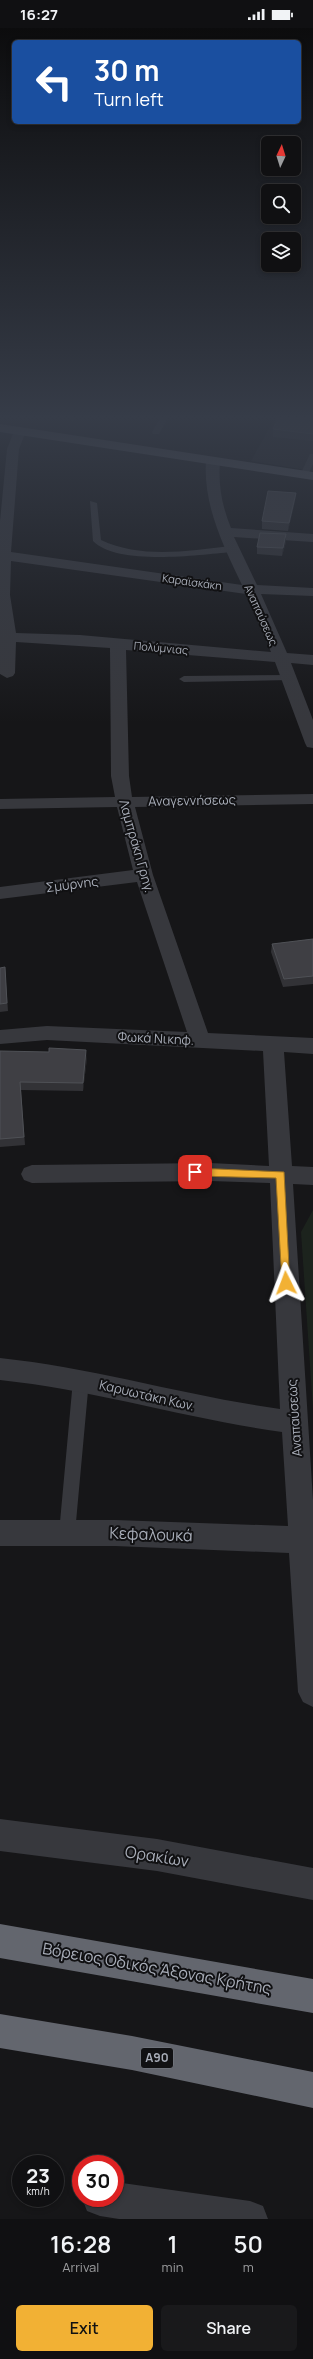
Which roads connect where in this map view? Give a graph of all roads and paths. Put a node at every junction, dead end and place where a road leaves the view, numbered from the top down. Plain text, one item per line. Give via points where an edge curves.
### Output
1 (6, 518) edge
2 (95, 518) edge
3 (222, 518) edge
4 (226, 532) junction
5 (313, 538) edge
6 (231, 549) junction
7 (2, 555) edge
8 (250, 590) junction
9 (313, 592) edge
10 (9, 637) junction
11 (118, 644) junction
12 (279, 657) junction
13 (313, 660) edge
14 (7, 673) dead end
15 (287, 678) junction
16 (184, 679) dead end
17 (313, 742) edge
18 (313, 799) edge
19 (124, 801) junction
20 (0, 804) edge
21 (144, 875) junction
22 (0, 893) edge
23 (0, 1037) edge
24 (200, 1040) junction
25 (273, 1044) junction
26 (313, 1046) edge
27 (32, 1174) dead end
28 (281, 1174) junction
29 (313, 1176) edge
30 (0, 1369) edge
31 (81, 1380) junction
32 (294, 1422) junction
33 (0, 1533) edge
34 (67, 1533) junction
35 (302, 1540) junction
36 (313, 1692) edge
37 (0, 1835) edge
38 (313, 1884) edge
39 (0, 1941) edge
40 (313, 1996) edge
41 (0, 2031) edge
42 (313, 2090) edge
43 (124, 2201) edge
44 (250, 2219) edge

1 - 7 street
2 - 6 lane via 97,541 105,546 157,554
3 - 4 street, Αναπαύσεως
4 - 5 street
4 - 6 street, Αναπαύσεως
6 - 8 street, Αναπαύσεως
7 - 8 street, Καραϊσκάκη
7 - 10 street via 3,594
8 - 9 street, Καραϊσκάκη
8 - 12 street, Αναπαύσεως via 261,610
10 - 11 street, Πολύμνιας
10 - 14 street
11 - 12 street, Πολύμνιας
11 - 19 street, Λαμπράκη Γρηγ. via 120,776
12 - 13 street, Πολύμνιας
12 - 15 street, Αναπαύσεως
15 - 16 lane
15 - 17 street, Αναπαύσεως
18 - 19 street, Αναγεννήσεως
19 - 20 street, Αναγεννήσεως
19 - 21 street, Λαμπράκη Γρηγ.
21 - 22 street, Σμύρνης
21 - 24 street, Λαμπράκη Γρηγ.
23 - 24 street, Φωκά Νικηφ. via 47,1033
24 - 25 street, Φωκά Νικηφ.
25 - 26 street, Φωκά Νικηφ.
25 - 28 street, Αναπαύσεως
27 - 28 street
28 - 29 street
28 - 32 street, Αναπαύσεως
30 - 31 street, Καρυωτάκη Κων.
31 - 32 street, Καρυωτάκη Κων. via 236,1415
31 - 34 lane
32 - 35 street, Αναπαύσεως
33 - 34 street, Κεφαλουκά
34 - 35 street, Κεφαλουκά
35 - 36 street, Αναπαύσεως
37 - 38 street, Ορακίων via 61,1841 241,1869
39 - 40 highway, Βόρειος Οδικός Άξονας Κρήτης
41 - 42 highway, Α90 via 132,2053
43 - 44 street

